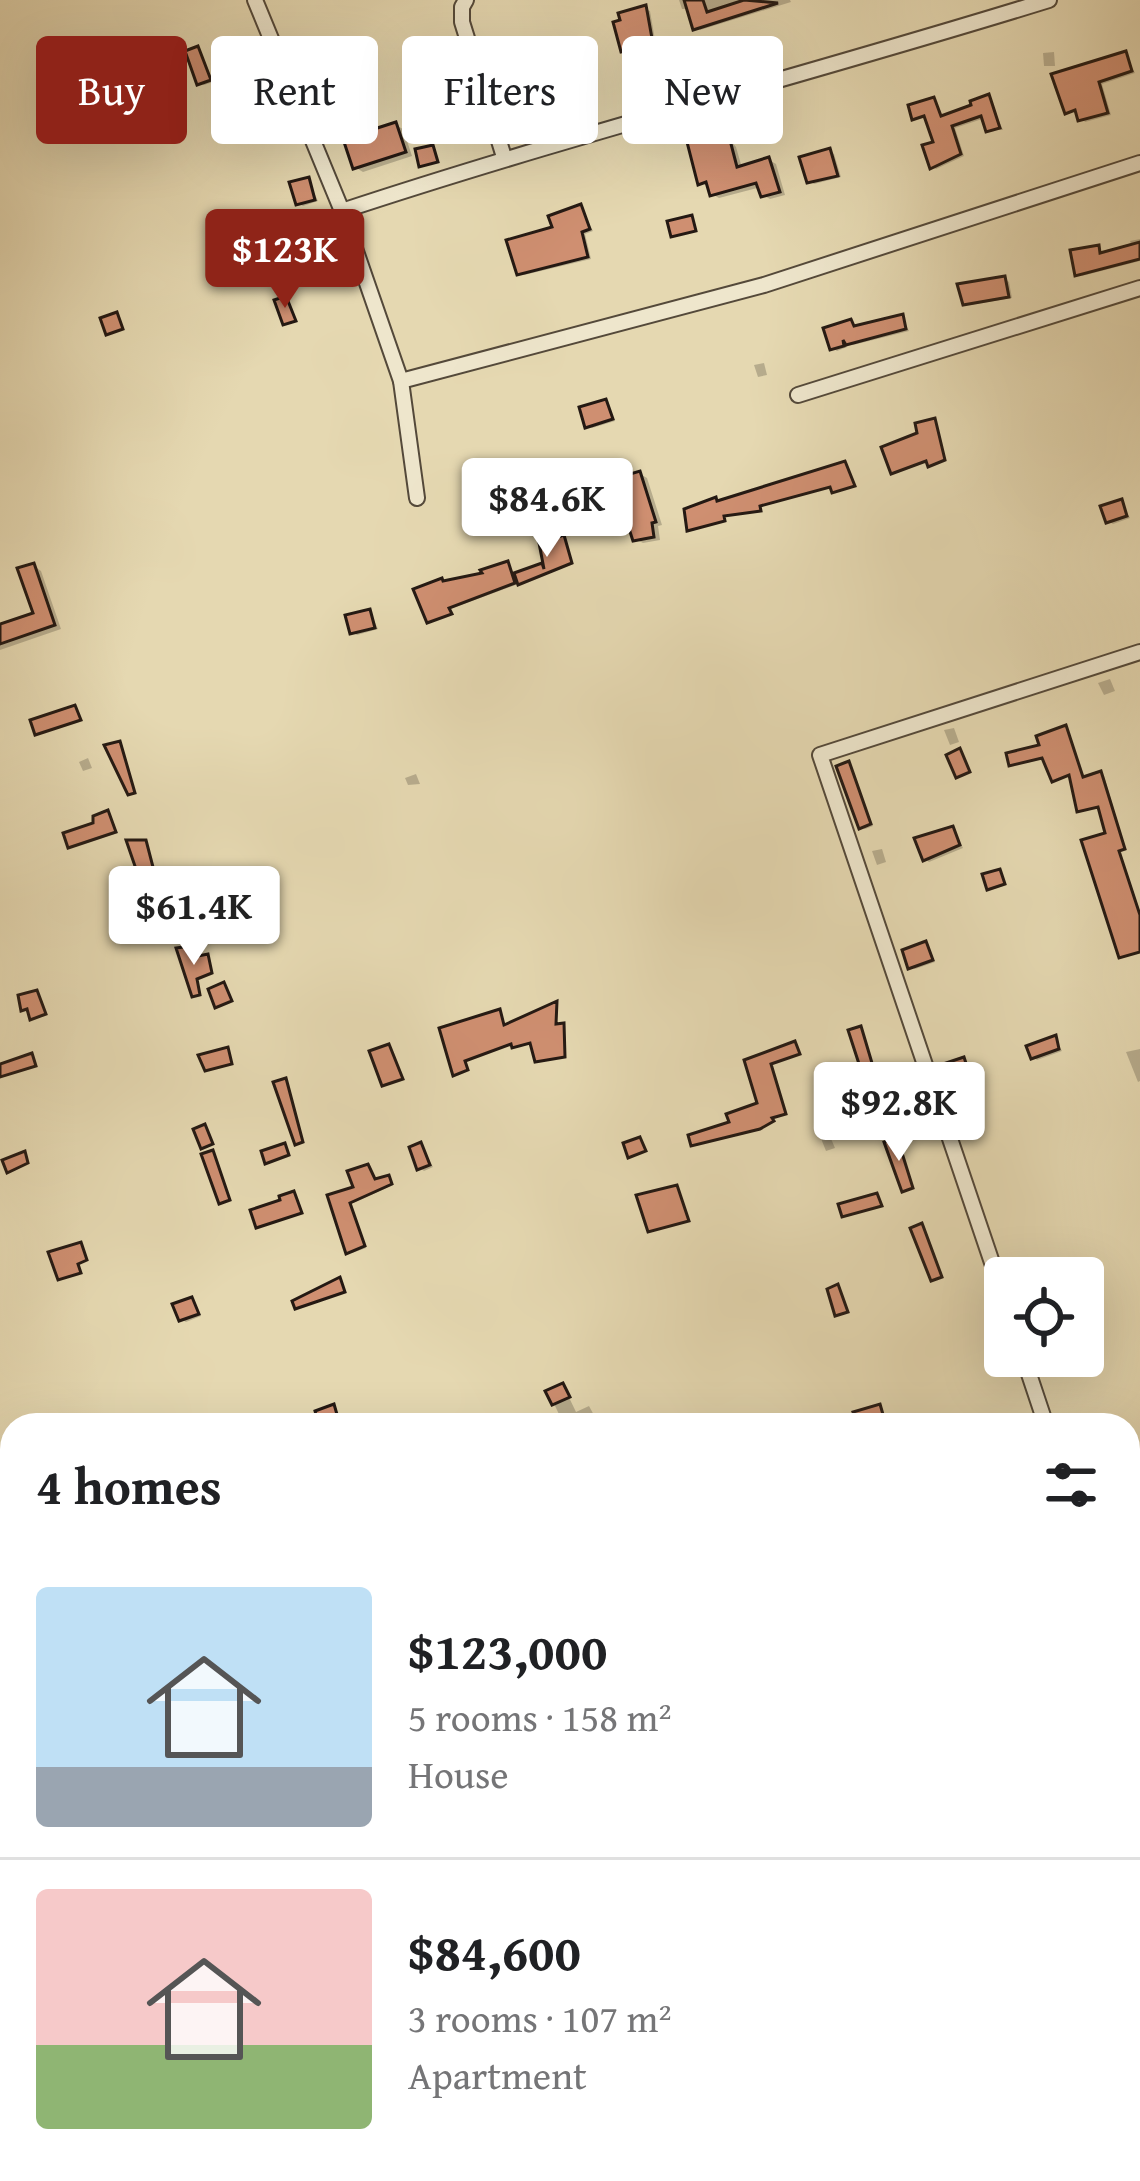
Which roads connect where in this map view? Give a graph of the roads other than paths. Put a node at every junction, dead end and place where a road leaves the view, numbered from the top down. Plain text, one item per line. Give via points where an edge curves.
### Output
1 (255, 0) edge
2 (466, 0) edge
3 (1048, 0) edge
4 (504, 158) junction
5 (1140, 163) edge
6 (342, 211) junction
7 (1140, 288) edge
8 (401, 380) junction
9 (798, 395) dead end
10 (417, 498) dead end
11 (1140, 652) edge
12 (990, 1257) edge
13 (1030, 1377) edge
14 (1042, 1413) edge

1 - 6 street
2 - 4 street via 462,22
3 - 4 street
4 - 6 street
5 - 8 street via 764,285
6 - 8 street
7 - 9 street
8 - 10 street
11 - 12 street via 820,755
13 - 14 street

